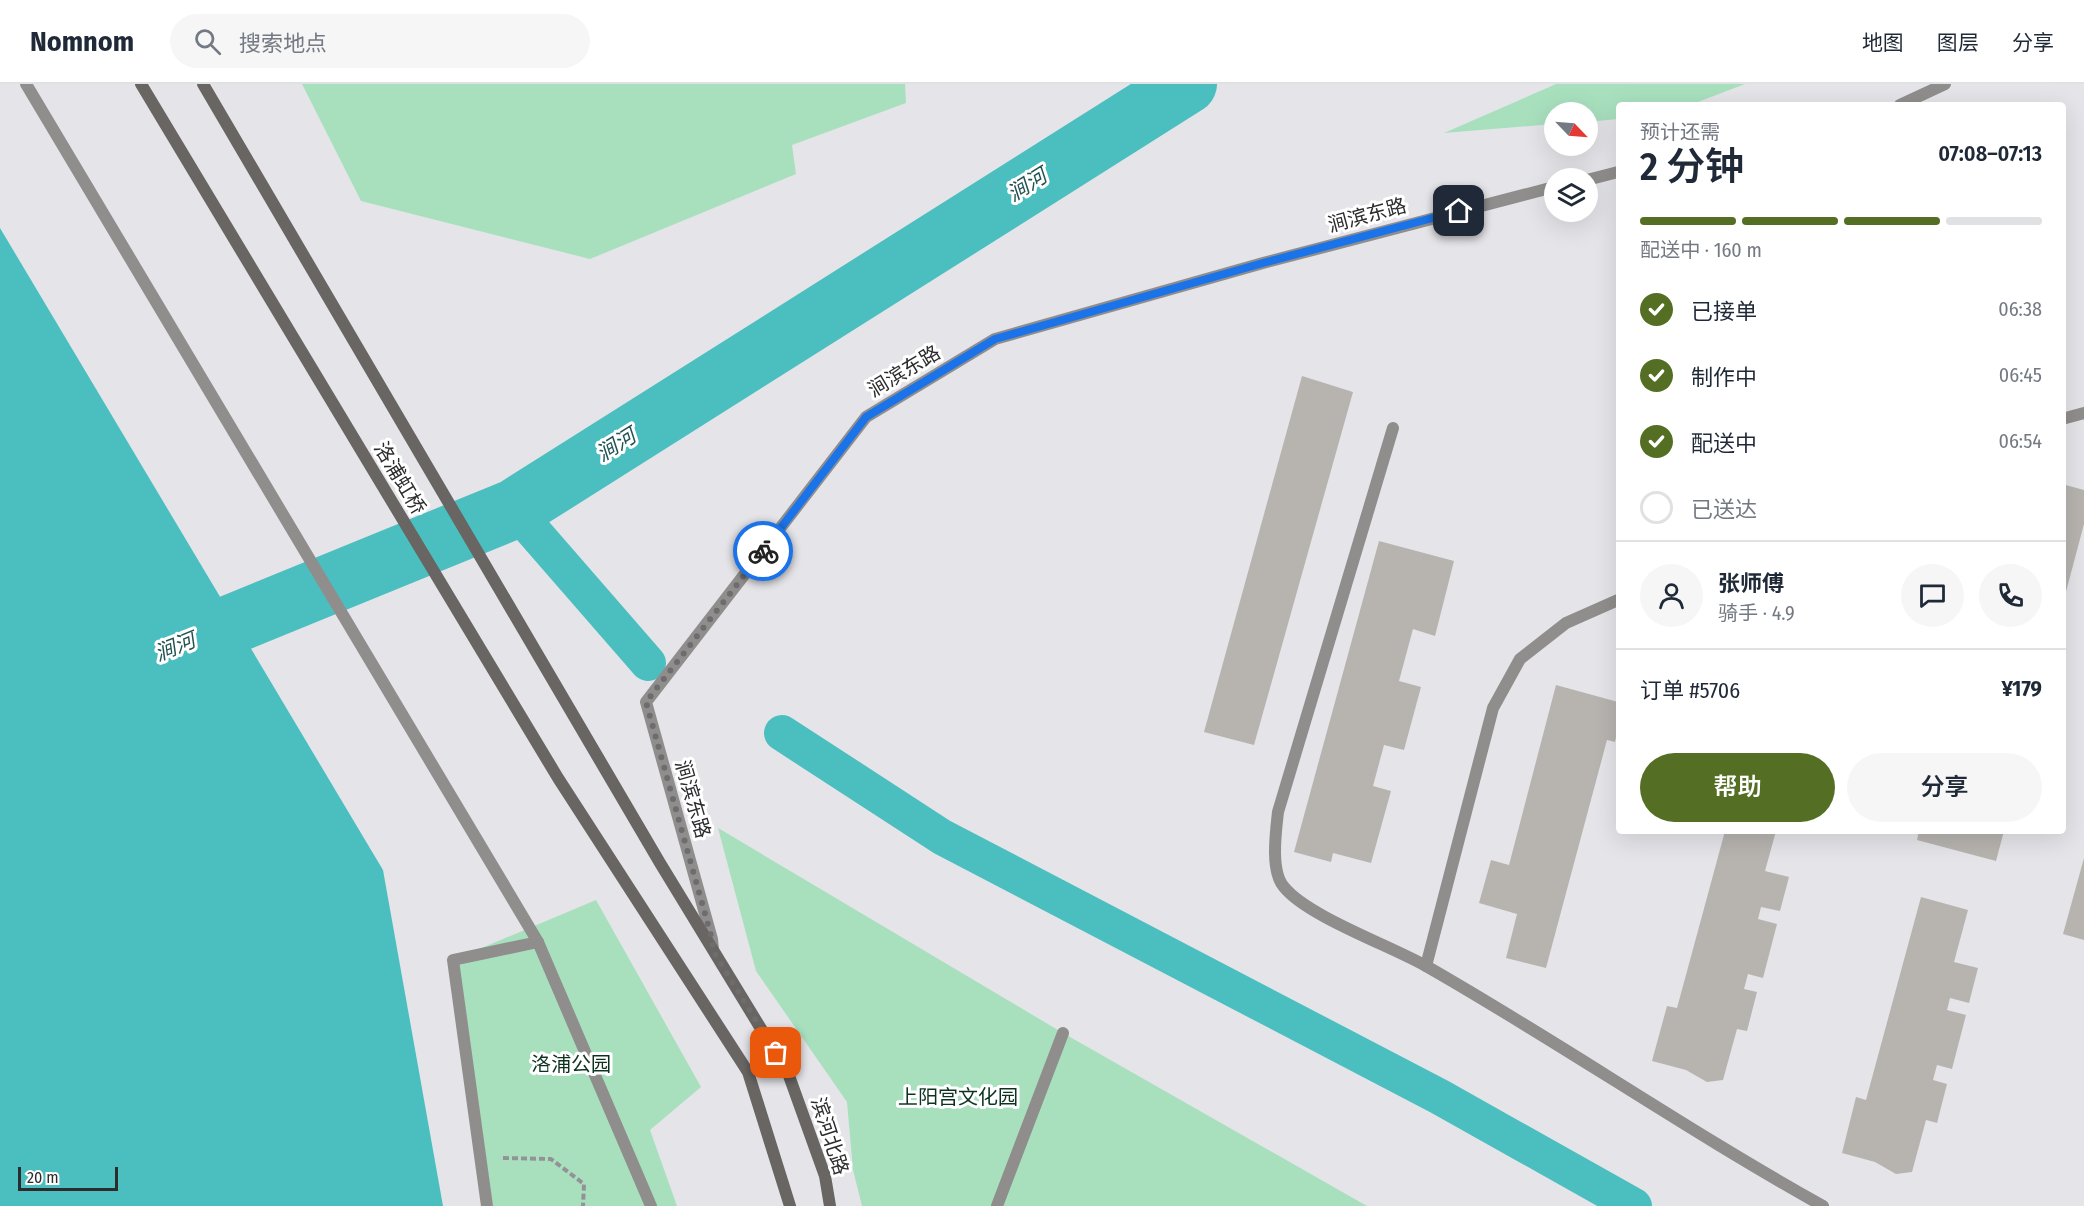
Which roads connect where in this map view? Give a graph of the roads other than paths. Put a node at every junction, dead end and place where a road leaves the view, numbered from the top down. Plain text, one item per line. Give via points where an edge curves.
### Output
1 (26, 84) edge
2 (141, 84) edge
3 (203, 84) edge
4 (1945, 84) edge
5 (1906, 102) edge
6 (1616, 173) edge
7 (1598, 177) edge
8 (1544, 190) edge
9 (2084, 413) edge
10 (2066, 418) edge
11 (1393, 428) dead end
12 (1616, 601) edge
13 (660, 863) joint
14 (538, 942) junction
15 (713, 951) junction
16 (1426, 966) junction
17 (1063, 1033) dead end
18 (487, 1206) edge
19 (651, 1206) edge
20 (790, 1206) edge
21 (830, 1206) edge
22 (997, 1206) edge
23 (1823, 1206) edge

1 - 14 street
2 - 20 main road, 洛浦虹桥 via 558,778 748,1072
3 - 13 main road, 洛浦虹桥
4 - 5 street
6 - 7 street
8 - 15 street, 涧滨东路 via 995,339 866,417 646,702
9 - 10 street
11 - 16 street via 1278,812 1275,857 1282,886 1311,908
12 - 16 street via 1566,623 1520,659 1493,708
13 - 15 main road, 滨河北路
14 - 18 street via 453,960
14 - 19 street
15 - 21 main road, 滨河北路 via 788,1073 825,1176
16 - 23 street via 1746,1163
17 - 22 street

